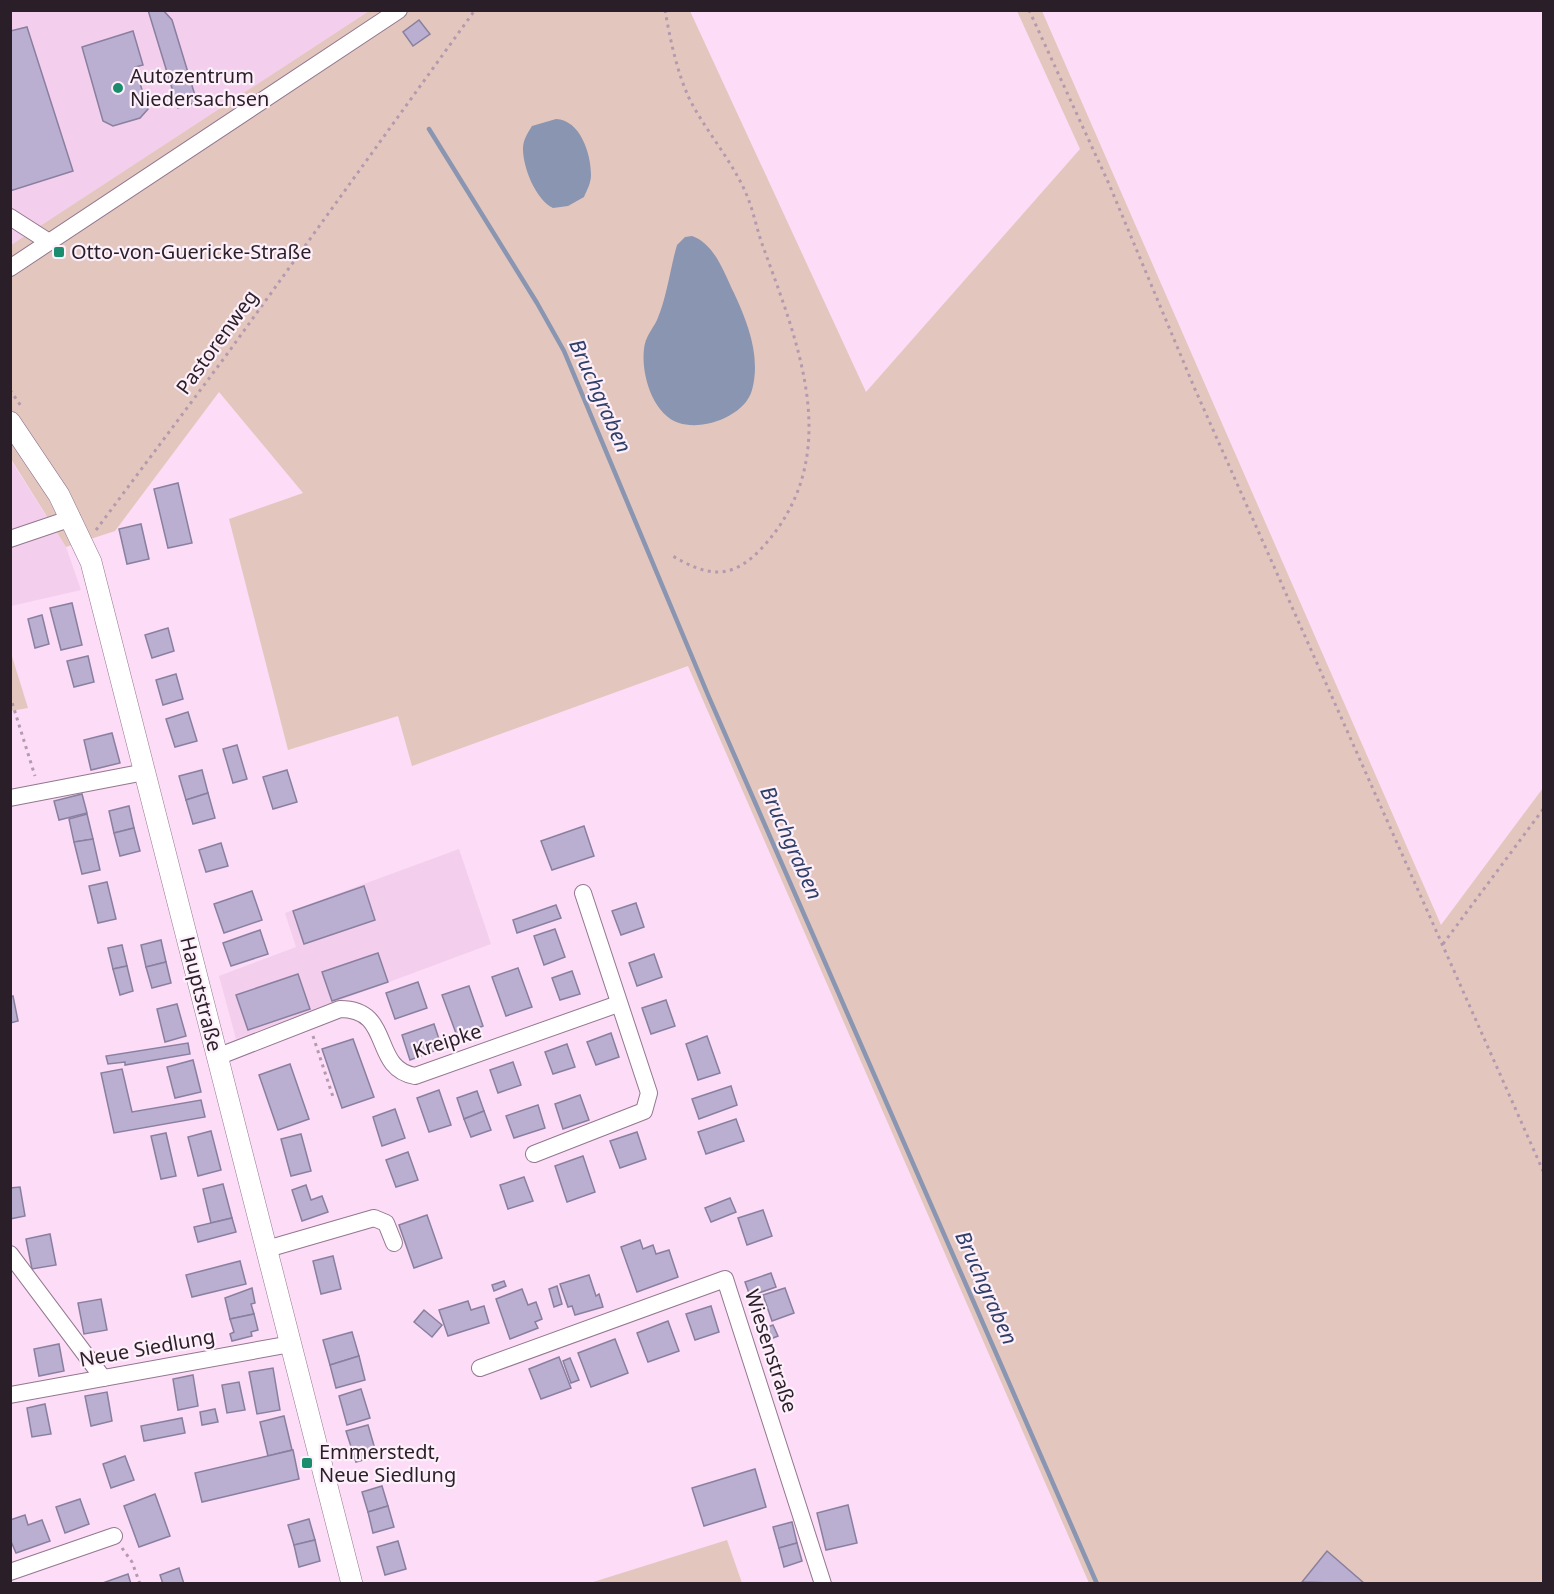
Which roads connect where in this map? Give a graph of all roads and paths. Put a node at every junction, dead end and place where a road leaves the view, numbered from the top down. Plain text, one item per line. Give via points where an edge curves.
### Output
1 (399, 10) edge
2 (475, 10) edge
3 (664, 10) edge
4 (1029, 10) edge
5 (10, 216) edge
6 (48, 242) junction
7 (10, 268) edge
8 (10, 422) edge
9 (72, 518) junction
10 (10, 539) edge
11 (83, 541) junction
12 (671, 555) dead end
13 (10, 696) edge
14 (145, 772) junction
15 (40, 792) junction
16 (10, 798) edge
17 (1544, 807) edge
18 (583, 893) dead end
19 (1443, 944) junction
20 (618, 1004) junction
21 (308, 1022) junction
22 (217, 1057) junction
23 (334, 1100) dead end
24 (534, 1154) dead end
25 (1544, 1173) edge
26 (394, 1243) dead end
27 (267, 1248) junction
28 (10, 1254) edge
29 (291, 1344) junction
30 (480, 1368) dead end
31 (103, 1378) junction
32 (10, 1395) edge
33 (114, 1536) joint
34 (10, 1572) edge
35 (140, 1584) edge
36 (352, 1584) edge
37 (823, 1584) edge

1 - 6 street
2 - 11 path, Pastorenweg via 155,452 98,528
3 - 12 path via 688,96 750,202 800,352 810,432 810,452 799,487 776,529 753,556 734,569 706,572
4 - 19 path
5 - 6 street
6 - 7 street
8 - 9 main road, Hauptstraße
9 - 10 street
9 - 11 main road, Hauptstraße
11 - 14 main road, Hauptstraße
13 - 15 path
14 - 15 street
14 - 22 main road, Hauptstraße
15 - 16 street
17 - 19 path
18 - 20 street
19 - 25 path
20 - 21 street, Kreipke via 415,1076 394,1068 375,1027 357,1009 340,1009
20 - 24 street via 649,1093 644,1111
21 - 22 street, Kreipke
21 - 23 path
22 - 27 main road, Hauptstraße
26 - 27 street via 386,1223 374,1218
27 - 29 main road, Hauptstraße
28 - 31 street
29 - 31 street, Neue Siedlung
29 - 36 main road, Hauptstraße
30 - 37 street, Wiesenstraße via 725,1279
31 - 32 street, Neue Siedlung
33 - 34 street
33 - 35 path via 132,1562

